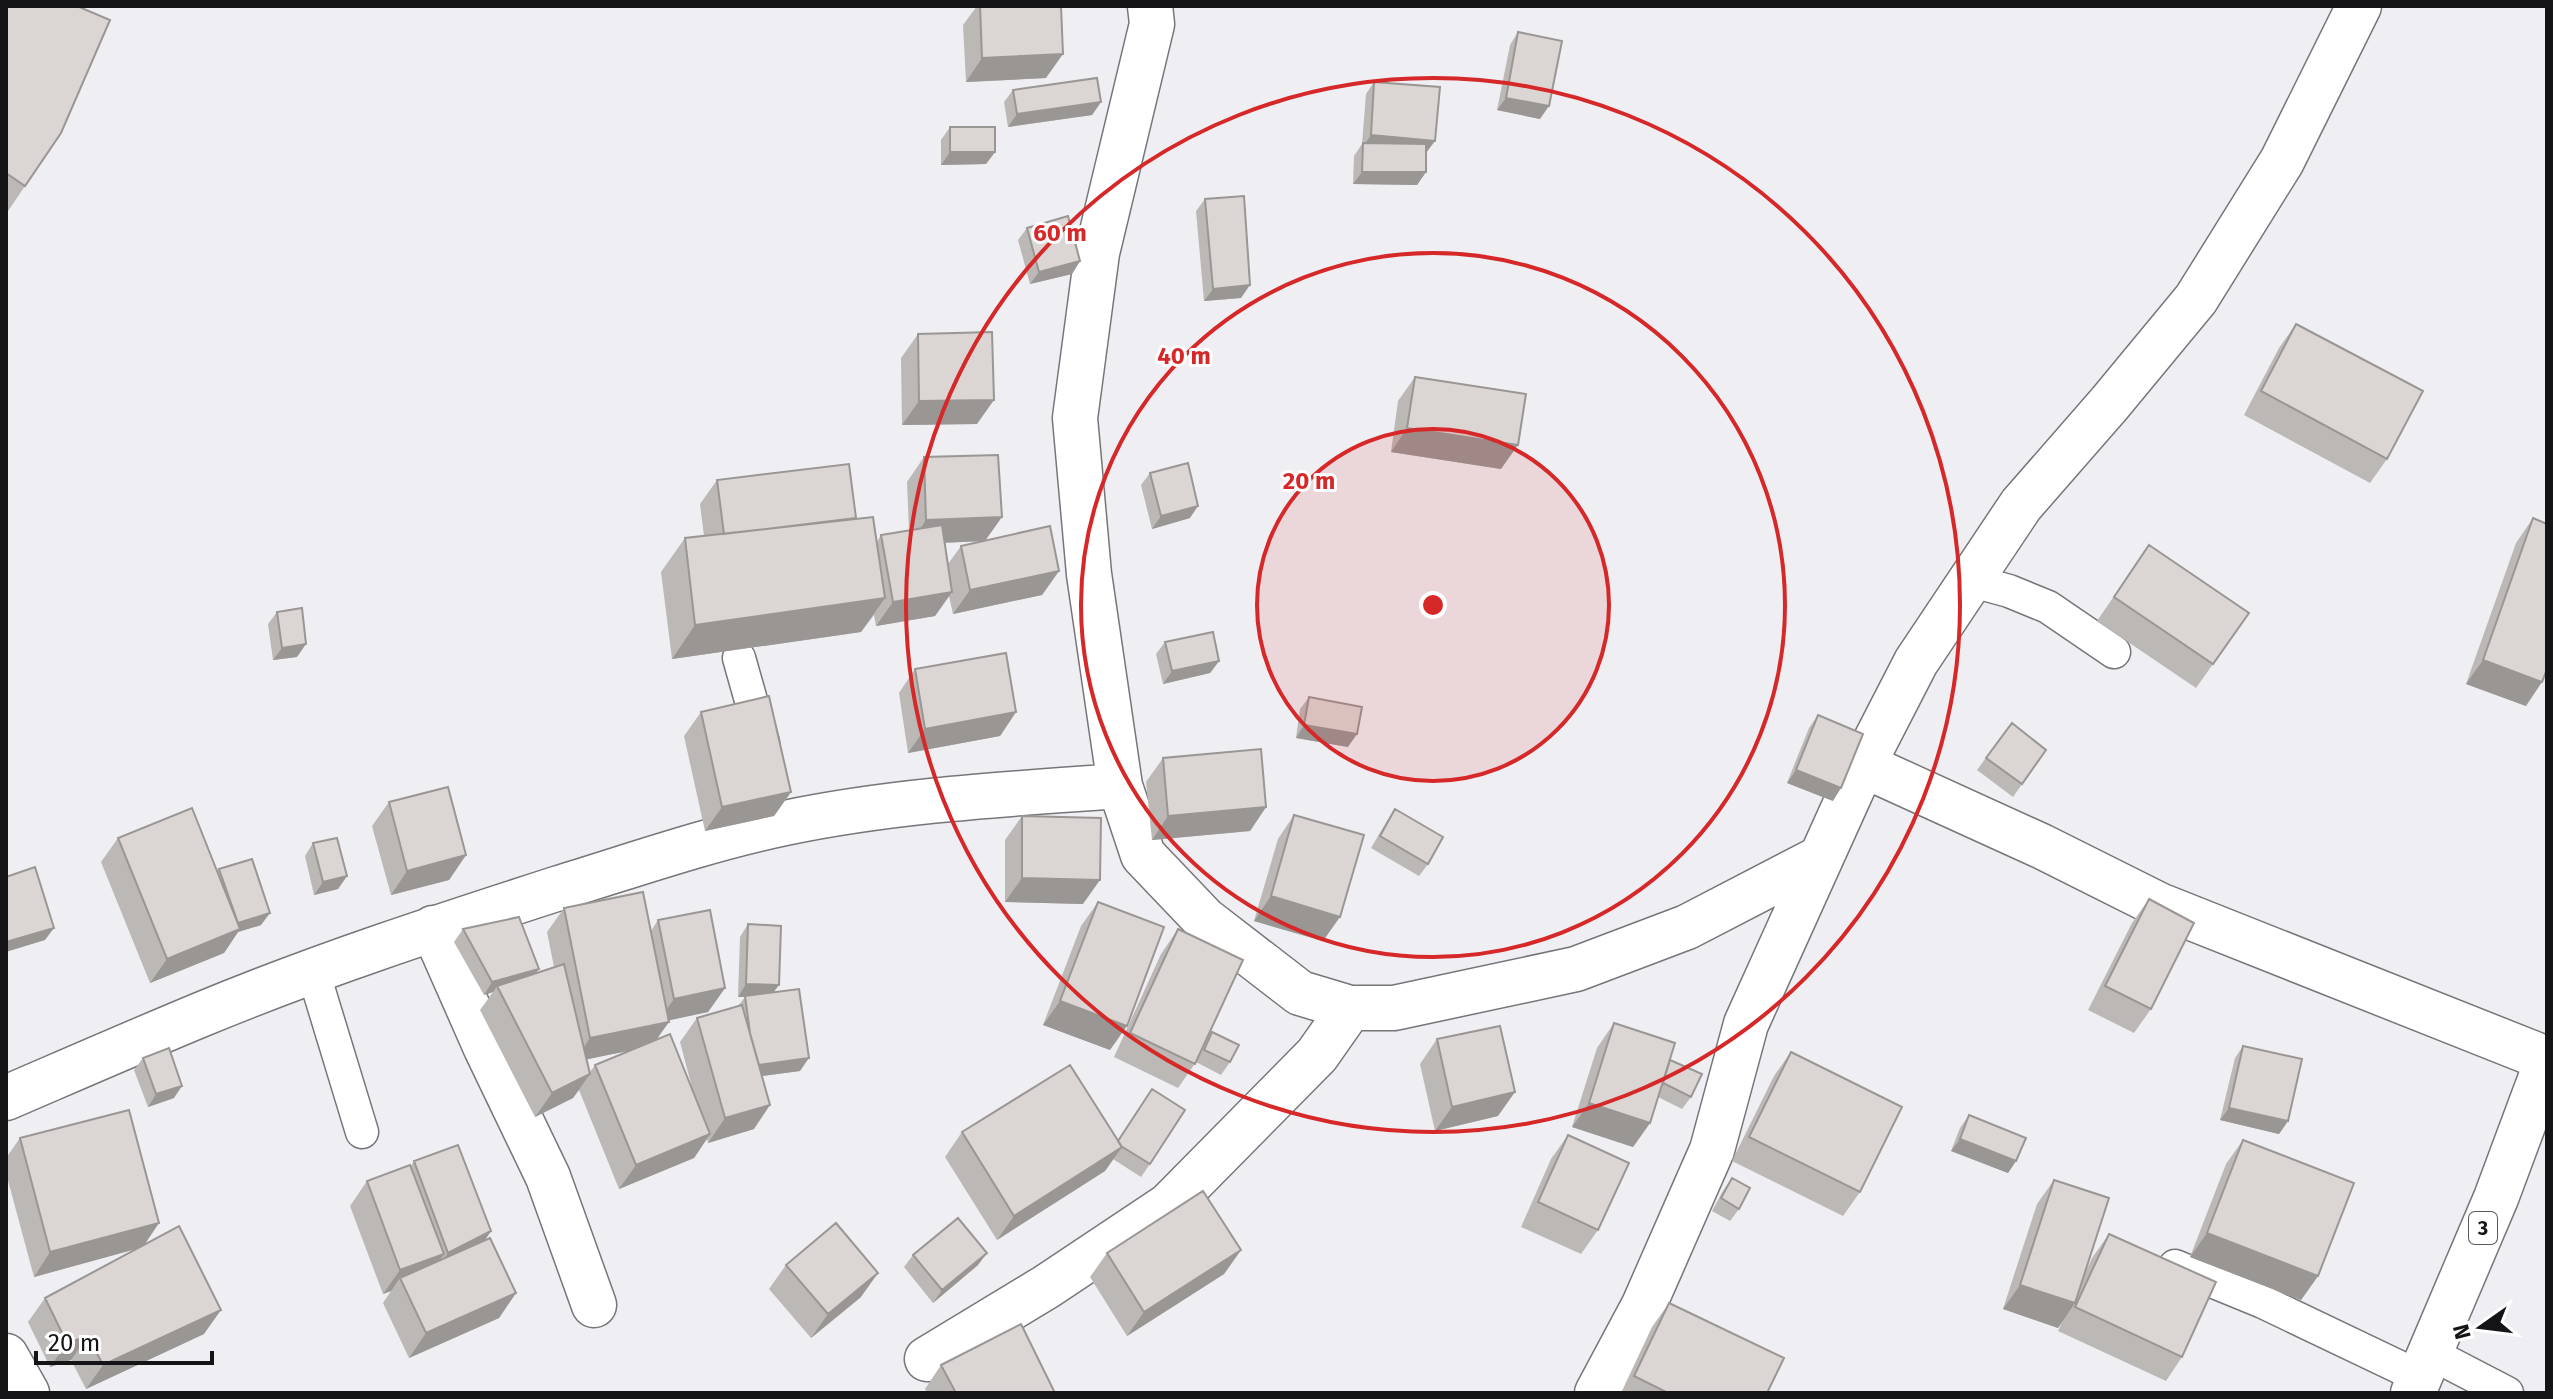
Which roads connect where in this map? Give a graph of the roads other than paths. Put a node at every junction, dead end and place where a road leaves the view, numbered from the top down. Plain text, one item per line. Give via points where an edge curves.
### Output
1 (1150, 6) edge
2 (2359, 6) edge
3 (1969, 580) junction
4 (2114, 652) dead end
5 (739, 658) edge
6 (1863, 765) junction
7 (1120, 786) junction
8 (779, 798) junction
9 (1820, 858) junction
10 (433, 928) junction
11 (313, 971) junction
12 (1350, 1008) junction
13 (2547, 1060) edge
14 (6, 1098) edge
15 (362, 1132) dead end
16 (2146, 1254) edge
17 (594, 1305) dead end
18 (6, 1356) edge
19 (927, 1359) dead end
20 (2421, 1374) edge
21 (27, 1393) edge
22 (1597, 1393) edge
23 (2507, 1393) edge

1 - 7 main road via 1152,24 1097,253 1075,418 1089,574
2 - 3 main road via 2282,161 2196,299 2021,505
3 - 4 lane via 2048,607
3 - 6 main road via 1916,662
5 - 8 lane
6 - 9 main road
6 - 13 main road via 2159,905
7 - 8 main road via 877,808
7 - 12 main road via 1143,855 1204,919 1300,993
8 - 10 main road via 717,838
9 - 12 main road via 1687,927 1576,969 1394,1008
9 - 22 main road via 1746,1024 1712,1150 1644,1305
10 - 11 main road
10 - 17 main road via 548,1177
11 - 14 main road
11 - 15 lane
12 - 19 main road via 1317,1055 1169,1205
13 - 20 main road, 3 via 2496,1198
16 - 20 lane
18 - 21 main road
20 - 23 lane

